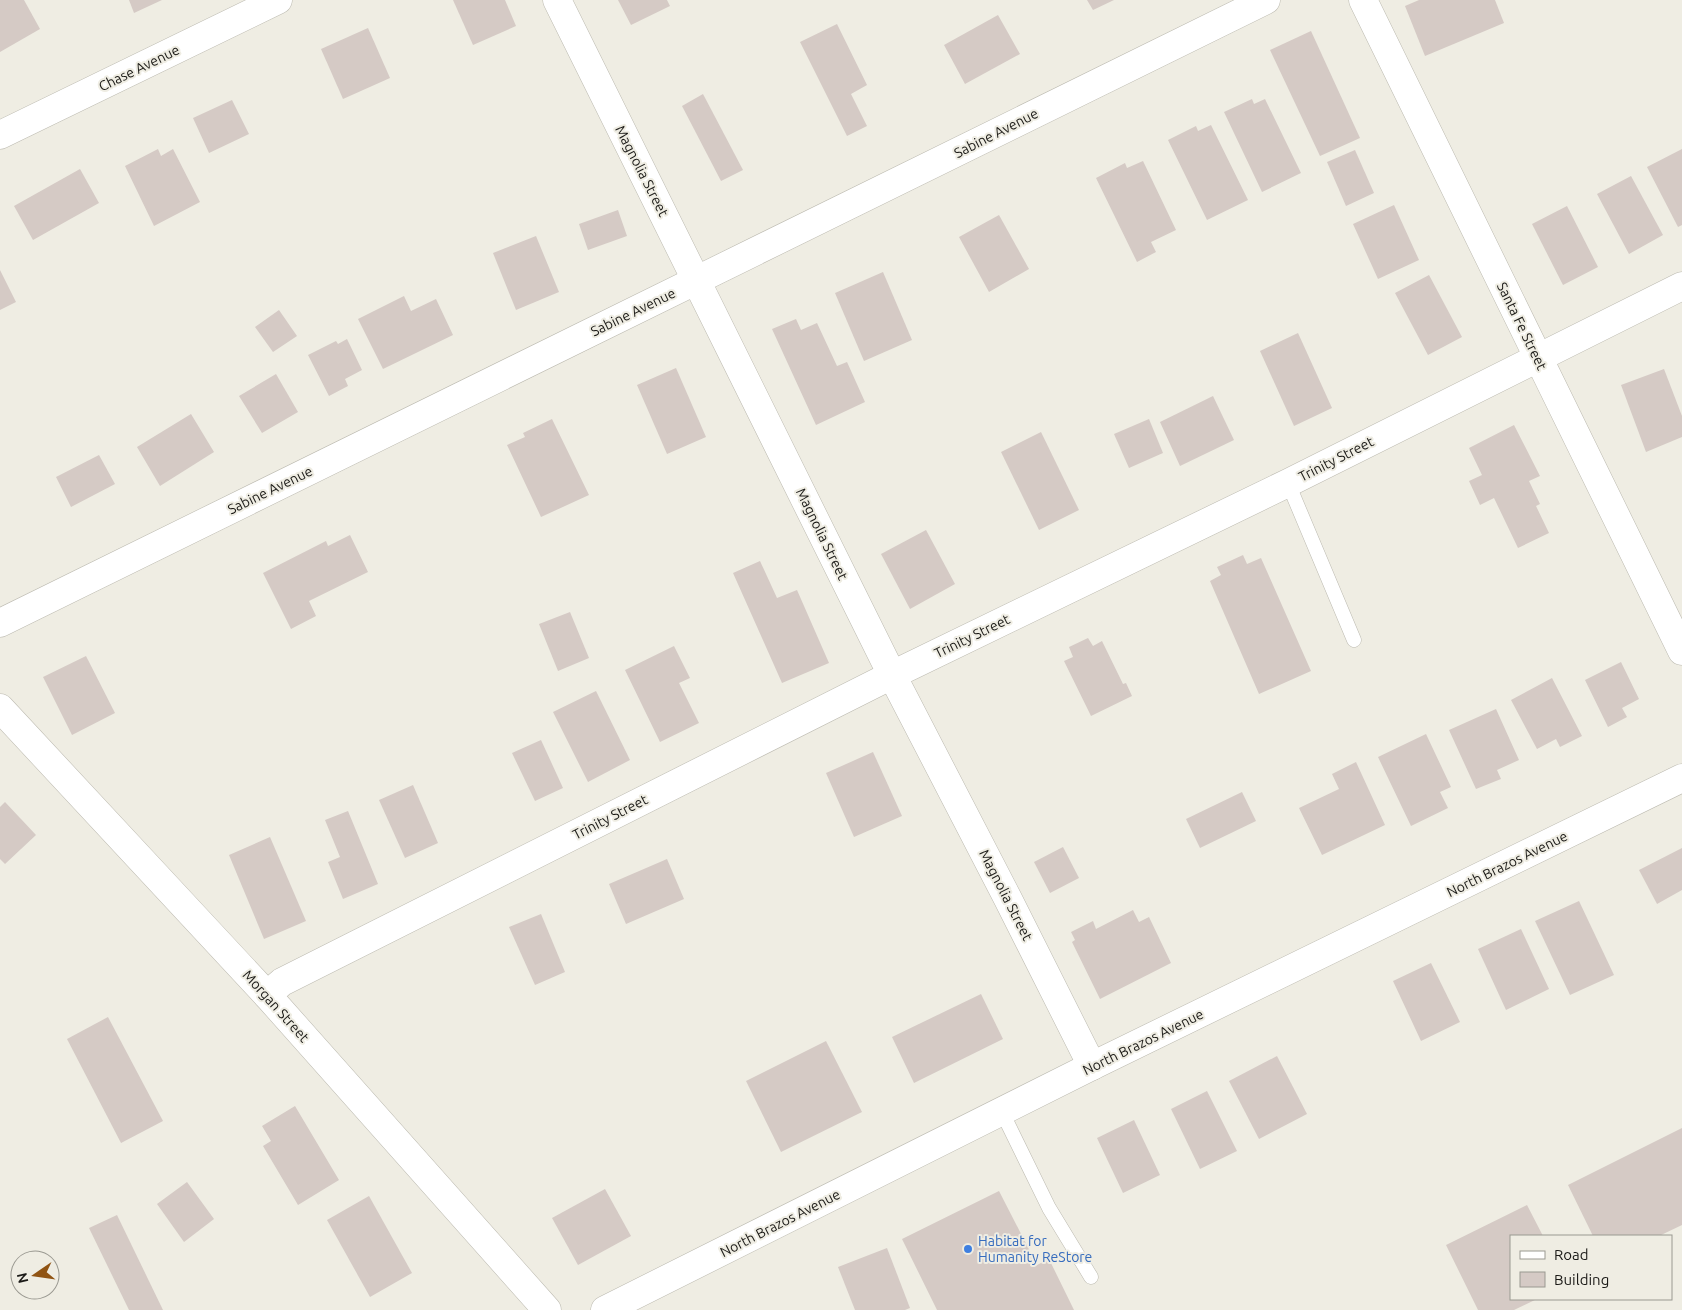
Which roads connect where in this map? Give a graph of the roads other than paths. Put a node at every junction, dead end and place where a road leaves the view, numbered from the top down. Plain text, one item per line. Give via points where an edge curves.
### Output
1 (278, 0) edge
2 (557, 0) edge
3 (1266, 0) edge
4 (1363, 0) edge
5 (0, 135) edge
6 (697, 281) junction
7 (1682, 286) edge
8 (1538, 358) junction
9 (1288, 484) junction
10 (0, 623) edge
11 (1354, 640) dead end
12 (1682, 651) edge
13 (892, 675) junction
14 (3, 717) edge
15 (1682, 778) edge
16 (267, 995) junction
17 (1092, 1066) junction
18 (1002, 1112) junction
19 (1091, 1277) dead end
20 (547, 1310) edge
21 (605, 1310) edge

1 - 5 street, Chase Avenue
2 - 6 street, Magnolia Street
3 - 6 street, Sabine Avenue
4 - 8 street, Santa Fe Street
6 - 10 street, Sabine Avenue
6 - 13 street, Magnolia Street
7 - 8 street, Trinity Street
8 - 9 street, Trinity Street
8 - 12 street, Santa Fe Street
9 - 11 lane
9 - 13 street, Trinity Street
13 - 16 street, Trinity Street via 282,982
13 - 17 street, Magnolia Street
14 - 16 street, Morgan Street
15 - 17 street, North Brazos Avenue
16 - 20 street, Morgan Street
17 - 18 street, North Brazos Avenue
18 - 19 lane via 1049,1208
18 - 21 street, North Brazos Avenue

